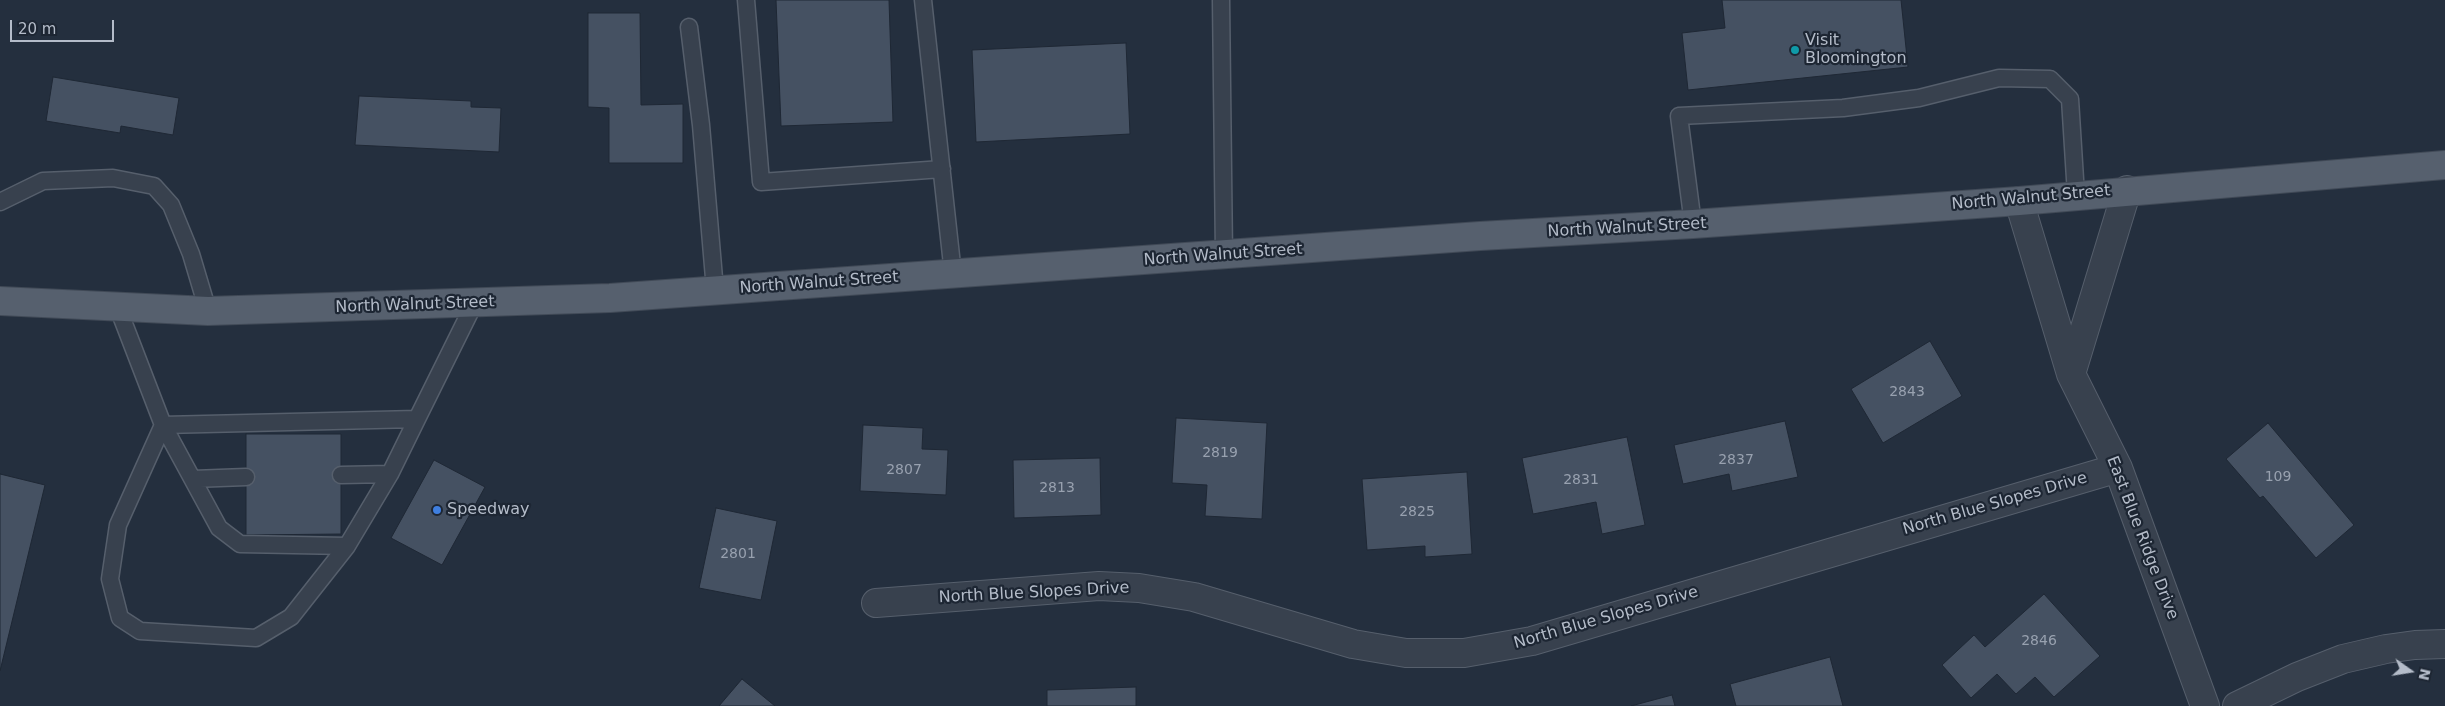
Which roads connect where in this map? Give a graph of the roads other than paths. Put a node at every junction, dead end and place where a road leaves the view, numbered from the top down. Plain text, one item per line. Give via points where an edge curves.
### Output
1 (746, 0) edge
2 (923, 0) edge
3 (1221, 0) edge
4 (689, 26) dead end
5 (2445, 165) edge
6 (942, 169) junction
7 (2127, 190) junction
8 (2076, 195) junction
9 (2019, 200) junction
10 (0, 202) edge
11 (1693, 224) junction
12 (1224, 255) junction
13 (953, 274) junction
14 (715, 290) junction
15 (0, 301) edge
16 (475, 302) junction
17 (118, 308) junction
18 (208, 311) junction
19 (2071, 374) junction
20 (417, 419) junction
21 (163, 424) junction
22 (2118, 468) junction
23 (390, 474) junction
24 (341, 475) dead end
25 (246, 477) dead end
26 (193, 479) junction
27 (347, 546) junction
28 (876, 603) dead end
29 (2445, 644) edge
30 (2205, 706) edge
31 (2237, 706) edge

1 - 6 lane via 761,182
2 - 6 lane
3 - 12 lane
4 - 14 lane
5 - 7 main road, North Walnut Street
6 - 13 lane
7 - 8 main road, North Walnut Street
7 - 19 street
8 - 9 main road, North Walnut Street
8 - 11 lane via 2070,99 2050,79 1999,78 1919,98 1843,108 1680,116
9 - 11 main road, North Walnut Street
9 - 19 street, East Blue Ridge Drive
10 - 18 lane via 43,181 114,178 154,186 170,205 191,254
11 - 12 main road, North Walnut Street
12 - 13 main road, North Walnut Street
13 - 14 main road, North Walnut Street
14 - 16 main road, North Walnut Street via 610,298
15 - 17 main road, North Walnut Street
16 - 18 main road, North Walnut Street
16 - 20 lane
17 - 18 main road, North Walnut Street
17 - 21 lane
19 - 22 street, East Blue Ridge Drive
20 - 21 lane
20 - 23 lane
21 - 26 lane
21 - 27 lane via 118,524 110,579 120,618 140,630 256,638 291,617
22 - 28 street, North Blue Slopes Drive via 1532,641 1464,653 1406,653 1353,644 1194,597 1138,588 1099,586
22 - 30 street, East Blue Ridge Drive
23 - 24 lane
23 - 27 lane
25 - 26 lane
26 - 27 lane via 219,528 240,544
29 - 31 street via 2386,649 2343,660 2297,677

